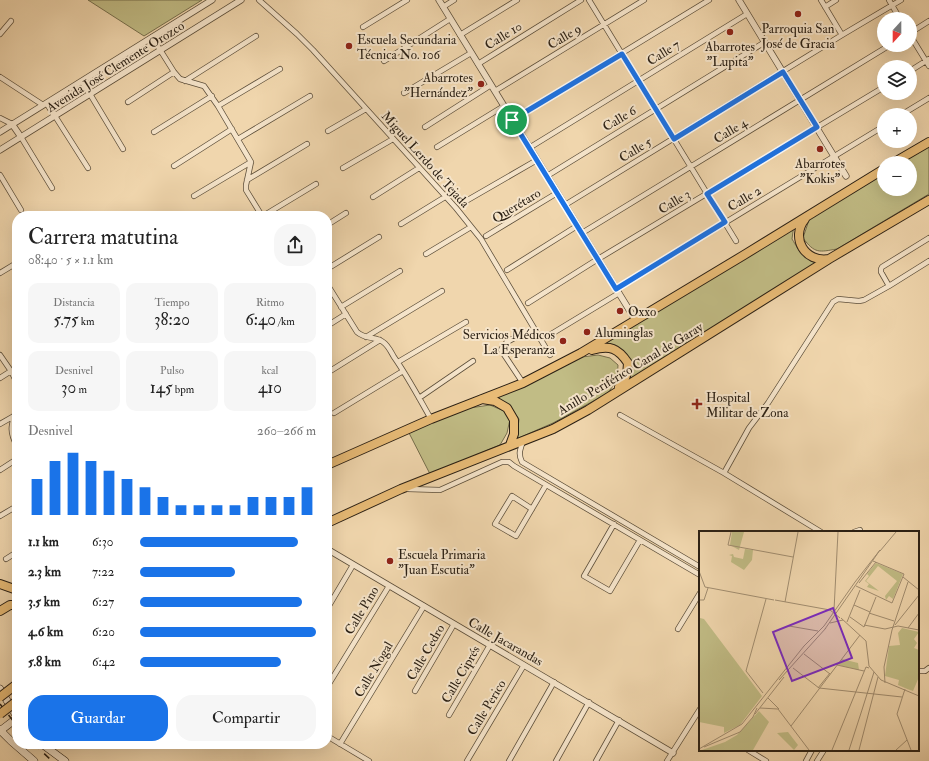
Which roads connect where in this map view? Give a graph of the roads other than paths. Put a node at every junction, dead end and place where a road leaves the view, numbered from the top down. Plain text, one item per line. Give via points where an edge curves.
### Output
1 (212, 0) edge
2 (242, 0) edge
3 (259, 0) edge
4 (407, 0) edge
5 (439, 0) edge
6 (454, 0) edge
7 (517, 0) edge
8 (580, 0) edge
9 (589, 0) edge
10 (644, 0) edge
11 (709, 0) edge
12 (739, 0) edge
13 (821, 0) edge
14 (836, 0) edge
15 (888, 0) edge
16 (901, 0) edge
17 (892, 6) junction
18 (443, 7) junction
19 (825, 7) junction
20 (896, 12) edge
21 (747, 14) junction
22 (450, 19) junction
23 (11, 21) dead end
24 (929, 21) edge
25 (604, 25) junction
26 (363, 27) dead end
27 (917, 29) edge
28 (0, 34) edge
29 (460, 34) junction
30 (842, 35) junction
31 (256, 36) dead end
32 (152, 37) junction
33 (765, 42) junction
34 (917, 45) edge
35 (161, 50) junction
36 (879, 52) edge
37 (471, 53) junction
38 (622, 54) junction
39 (927, 60) edge
40 (384, 61) dead end
41 (478, 64) junction
42 (917, 66) edge
43 (929, 66) edge
44 (280, 69) dead end
45 (174, 72) junction
46 (783, 72) junction
47 (0, 77) edge
48 (82, 81) junction
49 (185, 81) junction
50 (638, 81) junction
51 (491, 85) junction
52 (877, 90) edge
53 (495, 91) junction
54 (404, 93) dead end
55 (90, 94) junction
56 (212, 96) junction
57 (310, 96) dead end
58 (929, 98) edge
59 (800, 100) junction
60 (128, 102) dead end
61 (45, 104) junction
62 (218, 106) junction
63 (504, 106) junction
64 (913, 108) edge
65 (366, 109) junction
66 (655, 109) junction
67 (55, 116) junction
68 (0, 118) edge
69 (512, 120) junction
70 (12, 124) junction
71 (424, 127) dead end
72 (817, 127) junction
73 (232, 129) junction
74 (877, 130) edge
75 (328, 131) dead end
76 (0, 132) edge
77 (154, 132) dead end
78 (21, 137) junction
79 (238, 139) junction
80 (393, 139) junction
81 (674, 139) junction
82 (929, 142) edge
83 (307, 144) dead end
84 (437, 147) dead end
85 (529, 148) junction
86 (124, 149) dead end
87 (0, 150) edge
88 (834, 156) junction
89 (905, 156) edge
90 (537, 160) junction
91 (251, 162) junction
92 (174, 166) dead end
93 (691, 167) junction
94 (88, 168) dead end
95 (344, 168) dead end
96 (419, 168) junction
97 (877, 173) edge
98 (0, 175) edge
99 (547, 176) junction
100 (846, 176) dead end
101 (247, 180) junction
102 (316, 184) dead end
103 (52, 188) dead end
104 (557, 193) junction
105 (707, 194) junction
106 (194, 196) dead end
107 (373, 197) dead end
108 (445, 197) junction
109 (929, 200) edge
110 (466, 201) dead end
111 (565, 205) junction
112 (21, 210) dead end
113 (259, 211) edge
114 (270, 211) edge
115 (346, 213) dead end
116 (810, 214) junction
117 (332, 222) edge
118 (725, 222) junction
119 (401, 224) dead end
120 (577, 226) junction
121 (471, 227) junction
122 (582, 233) junction
123 (486, 236) dead end
124 (379, 237) dead end
125 (929, 238) edge
126 (736, 241) dead end
127 (426, 254) dead end
128 (829, 258) junction
129 (598, 259) junction
130 (929, 261) edge
131 (12, 266) edge
132 (332, 266) edge
133 (507, 270) dead end
134 (400, 271) dead end
135 (0, 273) edge
136 (889, 286) junction
137 (442, 291) dead end
138 (617, 291) junction
139 (332, 292) edge
140 (528, 303) dead end
141 (341, 307) junction
142 (346, 314) junction
143 (636, 321) junction
144 (466, 322) dead end
145 (332, 323) edge
146 (518, 336) dead end
147 (548, 336) dead end
148 (366, 337) junction
149 (380, 340) junction
150 (581, 353) junction
151 (0, 355) edge
152 (550, 355) dead end
153 (473, 361) dead end
154 (398, 362) junction
155 (332, 370) edge
156 (11, 371) joint
157 (403, 371) junction
158 (0, 378) edge
159 (523, 382) junction
160 (612, 395) junction
161 (419, 398) junction
162 (482, 398) junction
163 (334, 413) dead end
164 (620, 414) dead end
165 (12, 416) edge
166 (431, 419) junction
167 (12, 423) edge
168 (0, 424) edge
169 (12, 434) edge
170 (523, 440) junction
171 (510, 445) junction
172 (12, 462) edge
173 (332, 463) edge
174 (0, 470) edge
175 (724, 473) junction
176 (546, 485) junction
177 (401, 489) junction
178 (12, 509) edge
179 (532, 509) junction
180 (0, 516) edge
181 (332, 521) edge
182 (614, 524) junction
183 (860, 530) dead end
184 (819, 531) edge
185 (857, 531) edge
186 (640, 540) junction
187 (332, 552) edge
188 (12, 555) edge
189 (6, 559) dead end
190 (353, 564) junction
191 (699, 565) edge
192 (699, 574) edge
193 (0, 584) edge
194 (389, 586) junction
195 (12, 588) edge
196 (699, 595) edge
197 (332, 600) edge
198 (12, 605) edge
199 (424, 606) junction
200 (0, 611) edge
201 (454, 624) junction
202 (678, 629) dead end
203 (490, 645) junction
204 (524, 665) junction
205 (929, 668) edge
206 (919, 671) edge
207 (332, 679) edge
208 (554, 682) junction
209 (0, 689) edge
210 (12, 689) edge
211 (415, 691) dead end
212 (3, 697) edge
213 (588, 702) junction
214 (12, 705) edge
215 (12, 710) edge
216 (699, 711) edge
217 (0, 713) edge
218 (449, 715) dead end
219 (695, 718) junction
220 (619, 720) junction
221 (699, 720) edge
222 (12, 721) edge
223 (0, 731) edge
224 (332, 739) edge
225 (12, 742) edge
226 (340, 744) junction
227 (20, 749) edge
228 (49, 749) edge
229 (750, 751) edge
230 (811, 751) edge
231 (823, 751) edge
232 (673, 753) junction
233 (34, 761) edge
234 (65, 761) edge
235 (369, 761) edge
236 (467, 761) edge
237 (509, 761) edge
238 (556, 761) edge
239 (596, 761) edge
240 (668, 761) edge
241 (766, 761) edge
242 (806, 761) edge
243 (817, 761) edge

1 - 32 street, Avenida José Clemente Orozco
2 - 35 street, Avenida José Clemente Orozco
3 - 65 street, Miguel Lerdo de Tejada via 308,45
4 - 26 street
5 - 18 street
6 - 18 street
7 - 29 street
8 - 41 street, Calle 10
9 - 25 street
10 - 25 street, Calle 9
11 - 38 street
12 - 21 street
13 - 19 street
14 - 19 street
15 - 17 street
16 - 17 street, Calle 5
17 - 20 street
17 - 30 street, Calle 5
18 - 22 street
19 - 30 street
21 - 33 street
21 - 50 street, Calle 7
22 - 29 street
22 - 40 street
23 - 28 street
24 - 27 street
25 - 38 street
25 - 53 street, Calle 9
29 - 37 street
30 - 46 street, Calle 5
31 - 49 street
32 - 35 street
32 - 48 street, Avenida José Clemente Orozco
33 - 46 street
33 - 66 street, Calle 6
34 - 39 street
35 - 45 street
35 - 55 street, Avenida José Clemente Orozco
36 - 59 street, Calle 4
37 - 41 street
37 - 54 street
38 - 50 street
38 - 69 street
39 - 42 street
39 - 43 street
41 - 51 street
44 - 62 street
45 - 49 street
45 - 60 street
46 - 59 street
46 - 81 street, Calle 5
47 - 61 street
48 - 55 street
48 - 61 street, Avenida José Clemente Orozco
49 - 56 street via 204,86
50 - 66 street
50 - 85 street, Calle 7
51 - 53 street
51 - 71 street
52 - 72 street, Calle 3
53 - 63 street
55 - 67 street, Avenida José Clemente Orozco
55 - 86 street
56 - 62 street
56 - 77 street
57 - 79 street
58 - 64 street
59 - 72 street
59 - 93 street, Calle 4
61 - 67 street
61 - 70 street, Avenida José Clemente Orozco
62 - 73 street
63 - 69 street
63 - 84 street
65 - 75 street
65 - 80 street, Miguel Lerdo de Tejada
66 - 81 street
66 - 99 street, Calle 6
67 - 78 street, Avenida José Clemente Orozco
67 - 94 street
68 - 70 street
69 - 85 street
70 - 76 street, Avenida José Clemente Orozco
70 - 78 street
72 - 88 street
72 - 105 street, Calle 3
73 - 79 street
73 - 92 street
74 - 88 street, Calle 2
78 - 87 street, Avenida José Clemente Orozco
78 - 103 street
79 - 91 street
80 - 95 street
80 - 96 street, Miguel Lerdo de Tejada
81 - 93 street
81 - 111 street, Calle 5
82 - 89 highway
83 - 101 street
85 - 90 street
88 - 100 street
88 - 118 street, Calle 2
90 - 99 street
90 - 110 street
91 - 101 street
91 - 106 street
93 - 105 street
93 - 122 street, Calle 4
96 - 107 street
96 - 108 street, Miguel Lerdo de Tejada
97 - 116 highway
98 - 112 street
99 - 104 street
101 - 113 street via 246,190
102 - 114 street
104 - 111 street
104 - 123 street, Querétaro
105 - 118 street
105 - 129 street, Calle 3
108 - 119 street
108 - 121 street, Miguel Lerdo de Tejada
109 - 128 highway, Anillo Periférico Canal de Garay
111 - 120 street
115 - 117 street
116 - 128 highway via 800,228 801,245 812,257
116 - 143 highway
118 - 126 street
118 - 138 street, Calle 2
120 - 122 street
120 - 133 street
121 - 127 street
121 - 152 street, Miguel Lerdo de Tejada via 481,239
122 - 129 street
124 - 132 street
125 - 136 street via 882,267 881,272
128 - 160 highway, Anillo Periférico Canal de Garay
129 - 138 street
129 - 140 street, Calle 3
130 - 136 street
131 - 135 street
134 - 141 street
136 - 175 street via 864,300 838,299 832,302 768,403 749,428
137 - 148 street
138 - 143 street
138 - 147 street, Calle 2
139 - 141 street
141 - 142 street
142 - 145 street
142 - 148 street via 357,332
143 - 150 highway
144 - 154 street
146 - 159 street via 506,343 502,350
148 - 149 street
149 - 154 street via 387,345
149 - 155 street
150 - 159 highway
150 - 160 highway via 601,347 622,353 628,363 628,373 624,383
151 - 156 street
153 - 161 street
154 - 157 street
156 - 158 street
157 - 161 street
157 - 163 street
159 - 162 highway
160 - 170 highway, Anillo Periférico Canal de Garay via 553,429
161 - 166 street
162 - 166 highway
162 - 171 highway via 495,401 506,408 514,420 514,434
164 - 175 street
165 - 168 street
166 - 173 highway
167 - 169 street
170 - 171 highway, Anillo Periférico Canal de Garay
170 - 191 street via 520,452 522,462
171 - 177 highway, Anillo Periférico Canal de Garay
172 - 174 street
175 - 184 street
176 - 177 street via 509,462 502,462 440,490
176 - 179 street
176 - 182 street
177 - 181 highway, Anillo Periférico Canal de Garay
178 - 180 street
179 - 179 street via 516,536 495,524 512,496
182 - 186 street
182 - 186 street via 584,576 610,591
183 - 185 street
186 - 192 street
187 - 190 street, Calle Jacarandas
188 - 189 street
190 - 194 street, Calle Jacarandas
190 - 197 street
193 - 195 highway
194 - 199 street, Calle Jacarandas
194 - 207 street, Calle Pino
196 - 202 street
198 - 200 highway
199 - 201 street, Calle Jacarandas
199 - 226 street, Calle Nogal
201 - 203 street, Calle Jacarandas
201 - 211 street, Calle Cedro
203 - 204 street, Calle Jacarandas
203 - 218 street, Calle Ciprés
204 - 208 street, Calle Jacarandas
204 - 236 street, Calle Perico
205 - 206 street
208 - 213 street, Calle Jacarandas
208 - 237 street
209 - 212 main road
210 - 212 highway, bridge
212 - 215 main road
212 - 217 main road
213 - 220 street, Calle Jacarandas
213 - 238 street
214 - 217 highway, bridge
216 - 219 street
219 - 221 street
219 - 232 street
220 - 232 street, Calle Jacarandas
220 - 239 street
222 - 223 main road
223 - 225 main road
224 - 226 street
226 - 235 street
227 - 233 main road
228 - 234 main road
229 - 241 street
230 - 242 street
231 - 243 street
232 - 240 street

